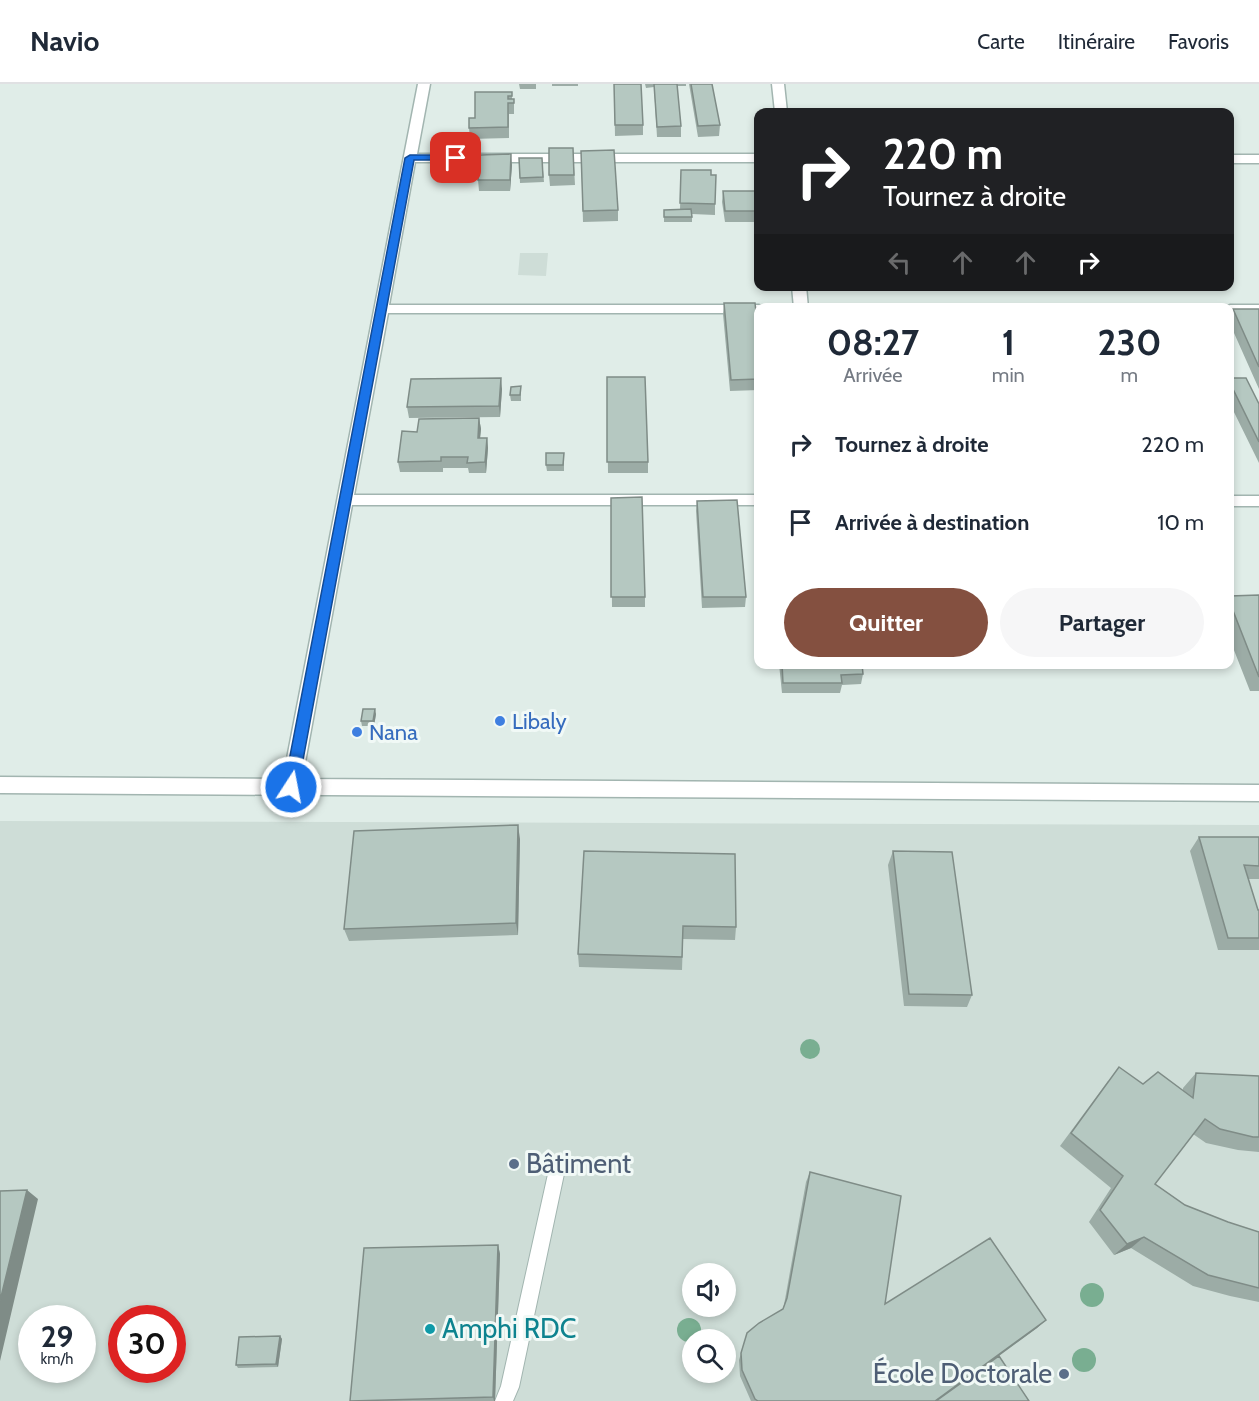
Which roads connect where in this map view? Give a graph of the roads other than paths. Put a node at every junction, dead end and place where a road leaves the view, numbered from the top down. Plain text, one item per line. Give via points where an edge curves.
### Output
1 (424, 84) edge
2 (778, 84) edge
3 (781, 108) edge
4 (410, 158) junction
5 (754, 158) edge
6 (1234, 159) edge
7 (1259, 159) edge
8 (381, 309) junction
9 (754, 309) edge
10 (1234, 309) edge
11 (1259, 309) edge
12 (346, 500) junction
13 (754, 500) edge
14 (1234, 501) edge
15 (1259, 501) edge
16 (0, 785) edge
17 (291, 787) junction
18 (1259, 793) edge
19 (556, 1174) dead end
20 (504, 1401) edge

1 - 4 street
2 - 3 street
4 - 5 street
4 - 8 street
6 - 7 street
8 - 9 street
8 - 12 street
10 - 11 street
12 - 13 street
12 - 17 street
14 - 15 street
16 - 17 street
17 - 18 street
19 - 20 lane

